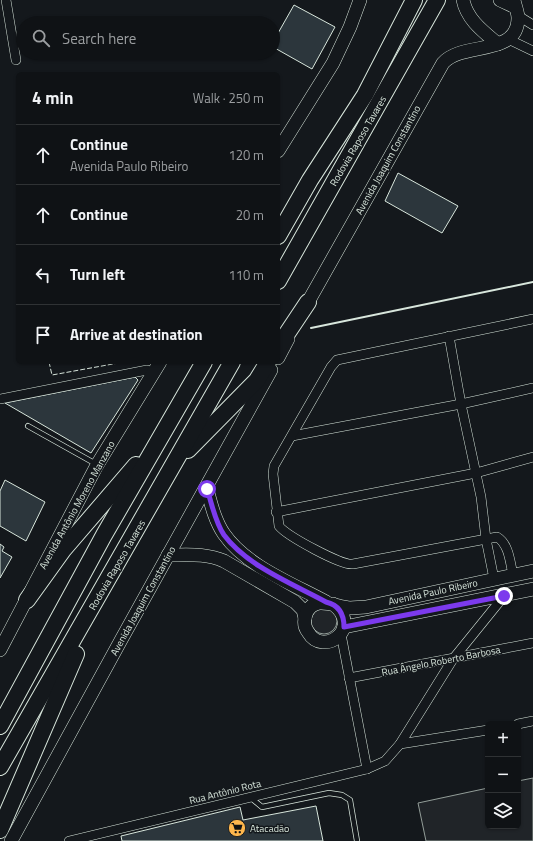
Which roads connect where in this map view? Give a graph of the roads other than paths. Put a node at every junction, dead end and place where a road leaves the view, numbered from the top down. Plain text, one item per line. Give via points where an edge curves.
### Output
1 (6, 0) edge
2 (360, 0) edge
3 (414, 0) edge
4 (437, 0) edge
5 (463, 0) edge
6 (500, 0) edge
7 (515, 7) edge
8 (533, 26) edge
9 (503, 42) junction
10 (533, 51) edge
11 (16, 60) dead end
12 (280, 148) edge
13 (280, 232) edge
14 (280, 277) edge
15 (308, 302) junction
16 (533, 319) edge
17 (449, 336) junction
18 (280, 345) edge
19 (280, 354) edge
20 (203, 364) edge
21 (203, 364) edge
22 (231, 364) edge
23 (267, 364) edge
24 (275, 364) edge
25 (157, 367) edge
26 (533, 388) edge
27 (0, 400) edge
28 (461, 404) junction
29 (28, 426) dead end
30 (292, 436) junction
31 (533, 457) edge
32 (174, 464) junction
33 (98, 465) junction
34 (476, 473) junction
35 (207, 489) junction
36 (276, 512) junction
37 (486, 539) junction
38 (168, 555) junction
39 (533, 571) edge
40 (513, 575) junction
41 (494, 579) junction
42 (103, 589) junction
43 (533, 590) edge
44 (504, 596) junction
45 (27, 600) junction
46 (329, 603) junction
47 (305, 618) junction
48 (342, 631) junction
49 (533, 643) edge
50 (1, 644) edge
51 (453, 659) junction
52 (349, 678) junction
53 (533, 721) edge
54 (521, 723) edge
55 (0, 726) edge
56 (485, 730) edge
57 (400, 744) junction
58 (0, 767) edge
59 (367, 769) junction
60 (250, 797) junction
61 (0, 830) edge
62 (11, 841) edge
63 (69, 841) edge
64 (357, 841) edge

1 - 11 street
2 - 12 street via 333,63
3 - 13 highway, Rodovia Raposo Tavares via 365,95 310,180
4 - 14 highway, Rodovia Raposo Tavares
5 - 9 street via 475,23
6 - 7 street
7 - 8 street
7 - 9 street via 516,28
9 - 10 street
9 - 15 street, Avenida Joaquim Constantino via 455,54 443,63
15 - 18 highway
15 - 19 street, Avenida Joaquim Constantino
16 - 17 street
17 - 28 street
17 - 30 street via 337,360 330,367
20 - 45 highway via 136,466 63,550
21 - 55 highway via 104,535
22 - 32 highway, Rodovia Raposo Tavares
23 - 32 highway via 257,380
24 - 35 street, Avenida Joaquim Constantino
25 - 27 street
25 - 33 street, Avenida Antônio Moreno Manzano
26 - 28 street
28 - 30 street
28 - 34 street
29 - 33 lane
30 - 36 street via 274,468
31 - 34 street
32 - 42 highway, Rodovia Raposo Tavares
33 - 45 street, Avenida Antônio Moreno Manzano via 45,561
34 - 36 street
34 - 37 street
35 - 38 street, Avenida Joaquim Constantino
35 - 46 street, Avenida Paulo Ribeiro via 218,522 234,546 247,558
36 - 37 street via 279,526 285,532 347,565
37 - 40 street via 497,536 503,540
37 - 41 street
38 - 47 street via 203,554 224,561 295,602 303,610
38 - 62 street, Avenida Joaquim Constantino
39 - 40 street, Avenida Paulo Ribeiro
40 - 41 street, Avenida Paulo Ribeiro
41 - 46 street, Avenida Paulo Ribeiro via 366,606 351,608
42 - 58 highway, Rodovia Raposo Tavares
42 - 61 highway
43 - 44 street
44 - 48 street
44 - 51 street
45 - 50 street, Avenida Antônio Moreno Manzano
46 - 47 street via 312,606
46 - 48 street via 342,614
47 - 48 street via 307,632 319,641 334,640
48 - 52 street
49 - 51 street, Rua Ângelo Roberto Barbosa
51 - 52 street, Rua Ângelo Roberto Barbosa
51 - 57 street
52 - 59 street
53 - 54 street
56 - 57 street
57 - 59 street, Rua Antônio Rota via 385,761
59 - 60 street, Rua Antônio Rota
60 - 63 street, Rua Antônio Rota
60 - 64 lane via 262,807 329,793 342,795 350,800

